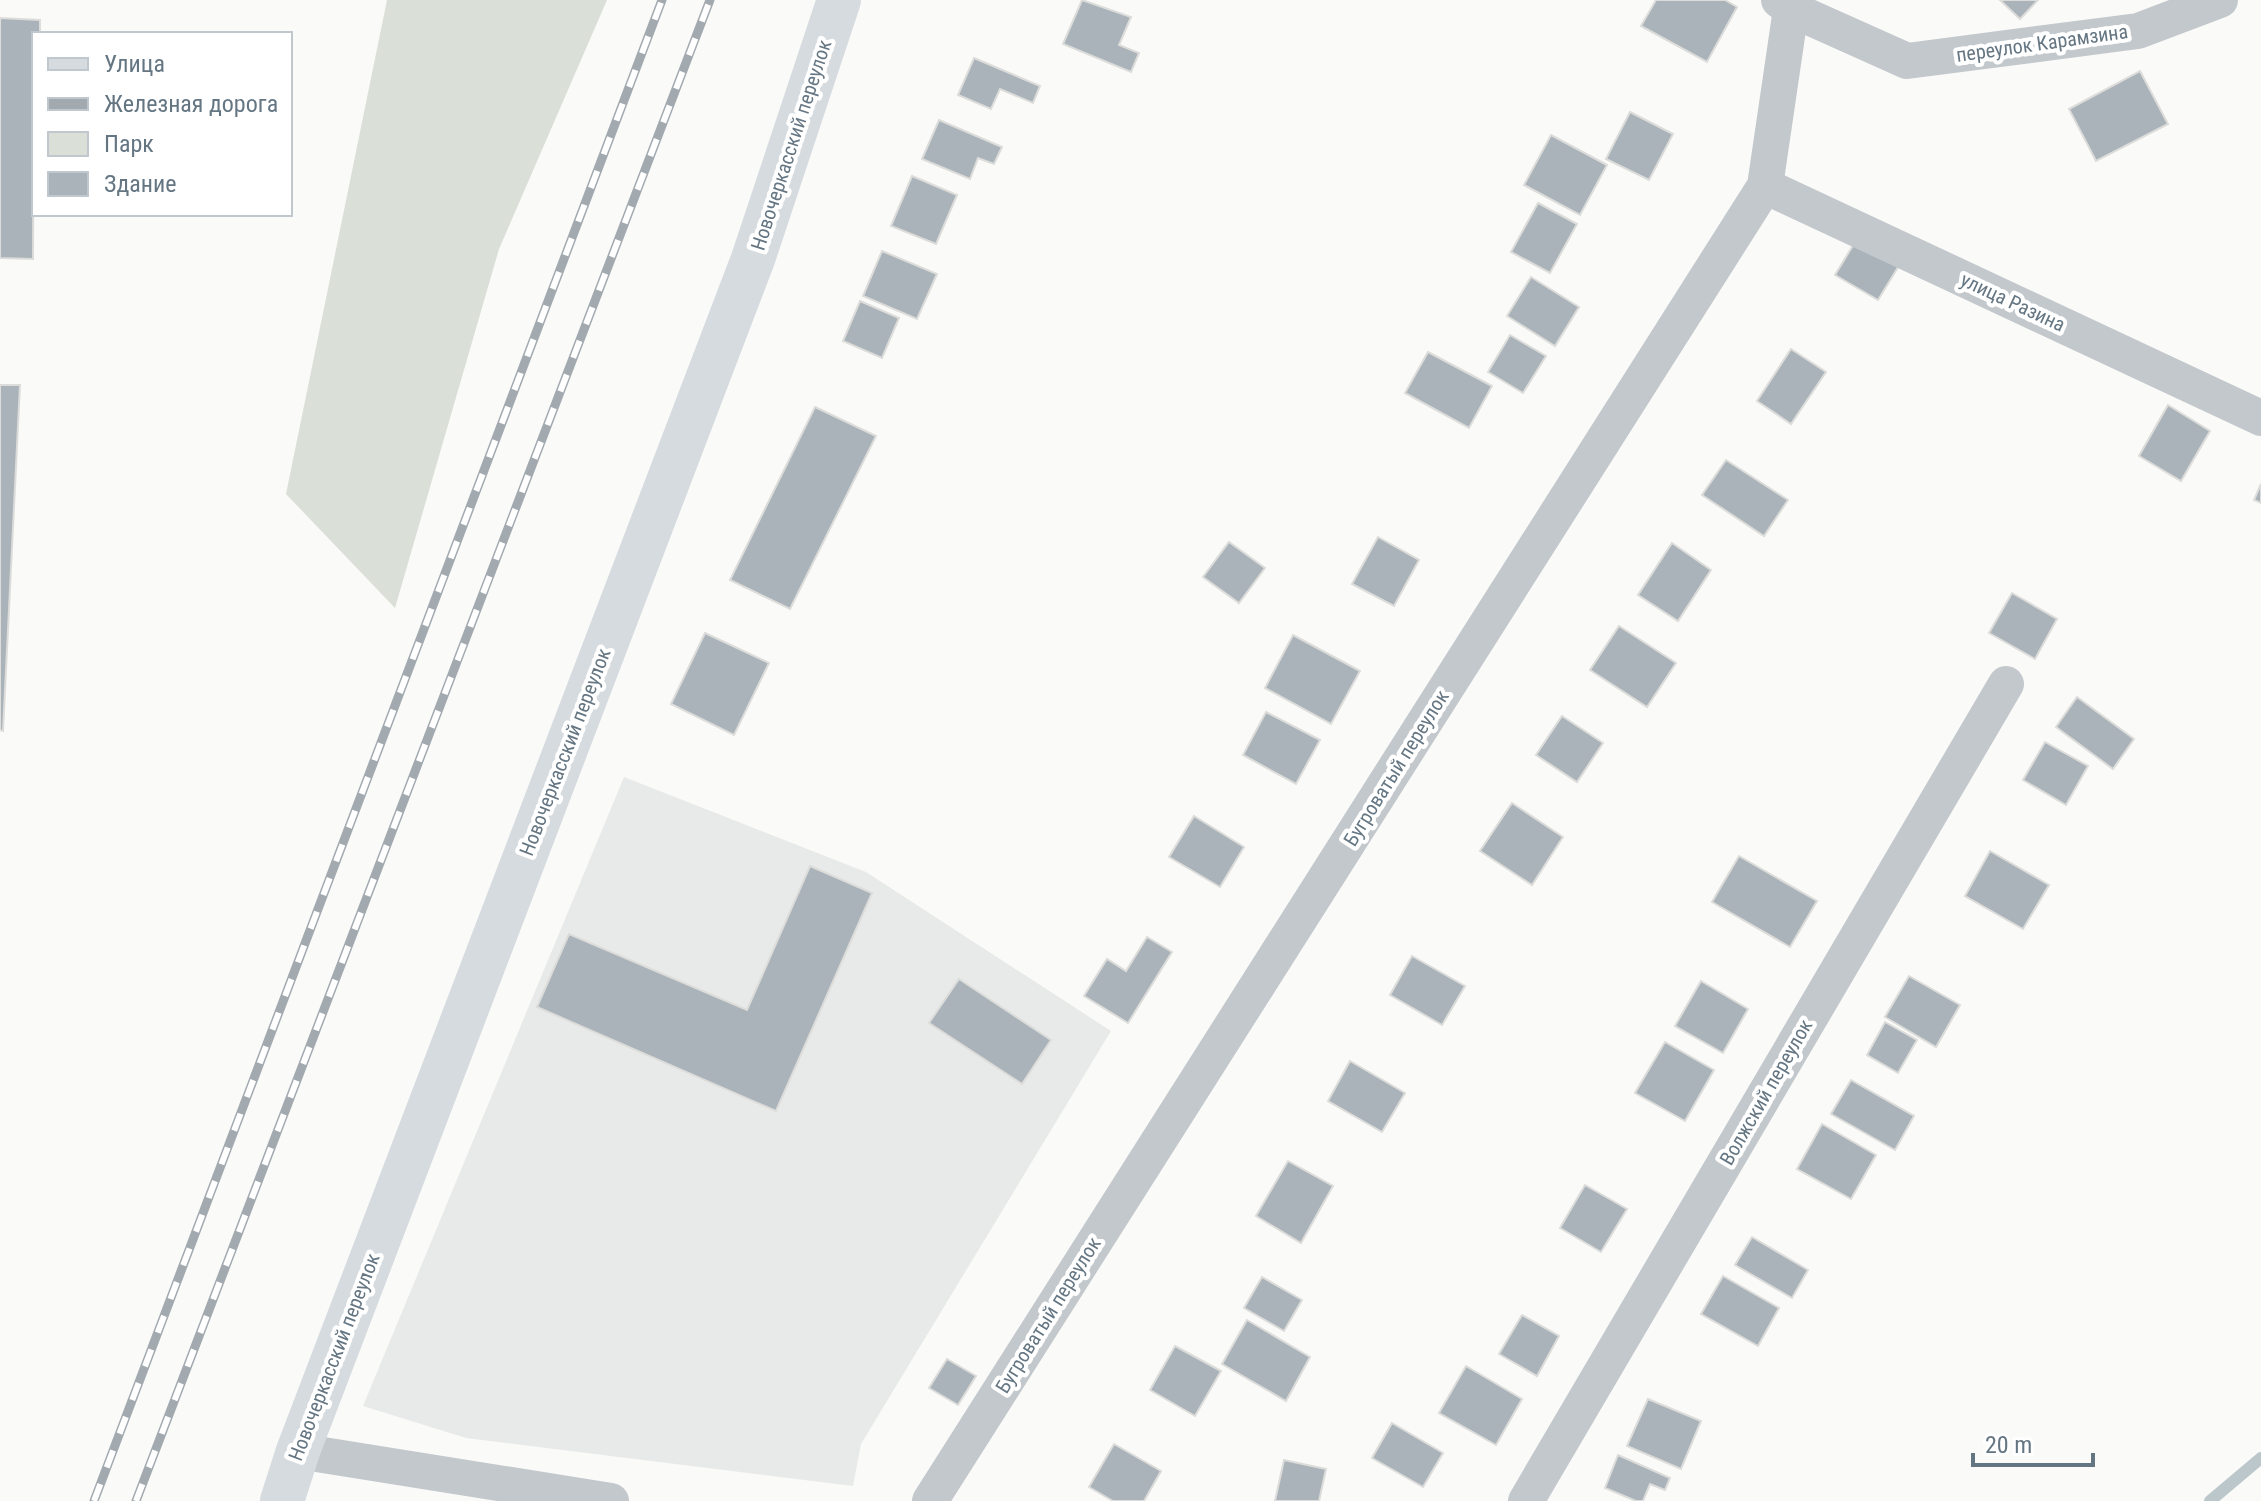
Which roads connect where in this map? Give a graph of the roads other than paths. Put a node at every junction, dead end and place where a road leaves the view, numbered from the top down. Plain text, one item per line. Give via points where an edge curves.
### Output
1 (839, 0) edge
2 (2220, 0) edge
3 (1785, 4) edge
4 (1765, 186) junction
5 (2261, 418) edge
6 (2006, 684) dead end
7 (298, 1451) junction
8 (282, 1501) edge
9 (611, 1501) edge
10 (930, 1501) edge
11 (1526, 1501) edge

1 - 7 main road, Новочеркасский переулок via 753,259
2 - 3 street, переулок Карамзина via 2138,31 1907,61
3 - 4 street, Бугроватый переулок
4 - 5 street, улица Разина
4 - 10 street, Бугроватый переулок
6 - 11 street, Волжский переулок
7 - 8 main road, Новочеркасский переулок
7 - 9 street

